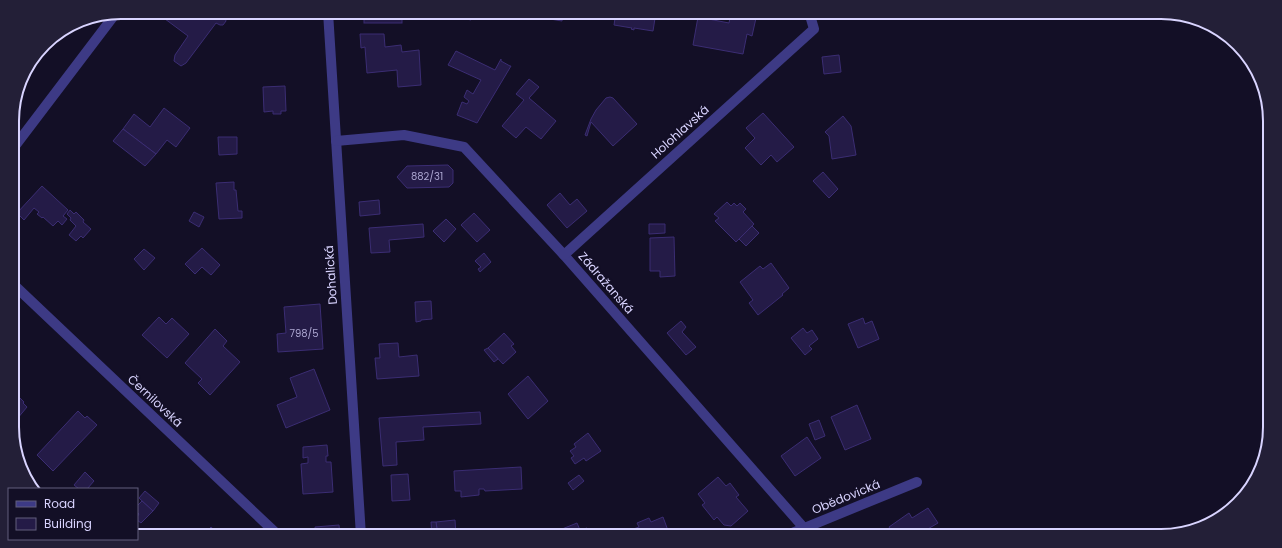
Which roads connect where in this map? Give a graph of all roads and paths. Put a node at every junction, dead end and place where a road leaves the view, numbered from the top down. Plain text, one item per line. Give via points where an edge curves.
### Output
1 (328, 19) edge
2 (811, 19) edge
3 (111, 20) edge
4 (336, 140) junction
5 (19, 141) edge
6 (564, 255) junction
7 (19, 290) edge
8 (917, 482) dead end
9 (805, 528) joint
10 (272, 529) edge
11 (361, 529) edge

1 - 4 street, Dohalická
2 - 6 street, Holohlavská via 814,29
3 - 5 street
4 - 6 street, Zádražanská via 404,135 464,147
4 - 11 street, Dohalická
6 - 9 street, Zádražanská
7 - 10 street, Černilovská
8 - 9 street, Obědovická

